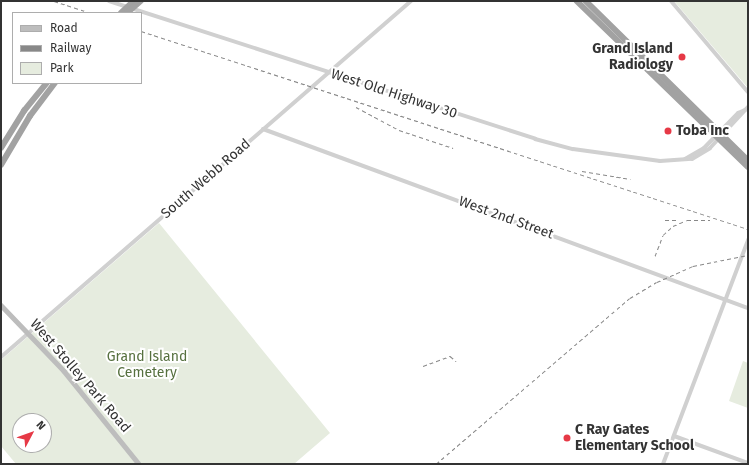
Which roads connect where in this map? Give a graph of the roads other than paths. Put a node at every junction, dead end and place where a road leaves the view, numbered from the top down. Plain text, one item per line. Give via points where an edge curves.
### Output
1 (109, 1) edge
2 (134, 1) edge
3 (141, 1) edge
4 (410, 1) edge
5 (576, 1) edge
6 (586, 1) edge
7 (671, 1) edge
8 (122, 12) edge
9 (128, 12) edge
10 (328, 72) junction
11 (46, 84) edge
12 (54, 84) edge
13 (748, 92) edge
14 (746, 108) edge
15 (262, 129) junction
16 (720, 135) junction
17 (1, 148) edge
18 (748, 160) edge
19 (1, 165) edge
20 (748, 167) edge
21 (748, 240) edge
22 (725, 299) junction
23 (1, 305) edge
24 (748, 308) edge
25 (28, 332) junction
26 (1, 357) edge
27 (674, 436) junction
28 (748, 463) edge
29 (140, 464) edge
30 (663, 464) edge

1 - 10 street, West Old Highway 30
2 - 8 highway, bridge
3 - 9 highway, bridge
4 - 10 street, South Webb Road
5 - 16 highway
6 - 16 highway
7 - 13 street
10 - 15 street, South Webb Road
10 - 16 street, West Old Highway 30 via 573,149 660,161 685,159
11 - 17 highway via 24,111
12 - 19 highway via 30,116
14 - 16 street, West Old Highway 30
15 - 22 street, West 2nd Street
15 - 25 street, South Webb Road
16 - 18 highway
16 - 20 highway
21 - 22 street
22 - 24 street, West 2nd Street
22 - 27 street
23 - 25 main road, West Stolley Park Road
25 - 26 street, South Webb Road
25 - 29 main road, West Stolley Park Road via 64,371
27 - 28 street
27 - 30 street

